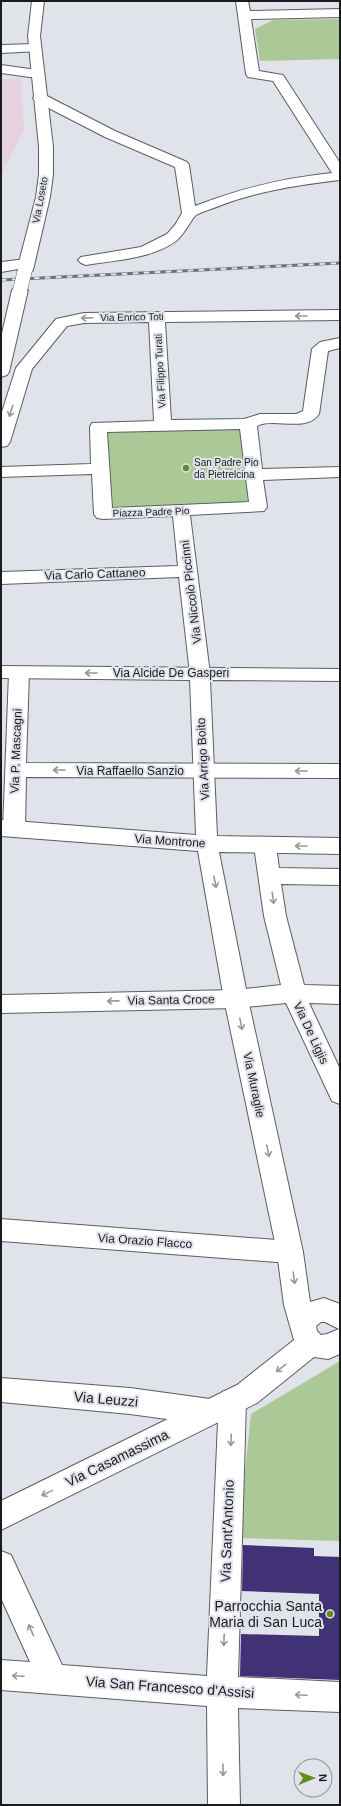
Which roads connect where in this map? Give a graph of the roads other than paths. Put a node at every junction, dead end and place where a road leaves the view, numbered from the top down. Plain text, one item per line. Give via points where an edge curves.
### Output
1 (38, 1) edge
2 (242, 1) edge
3 (340, 13) edge
4 (245, 15) junction
5 (34, 48) junction
6 (1, 49) edge
7 (1, 68) edge
8 (36, 68) junction
9 (40, 98) junction
10 (340, 175) edge
11 (188, 214) junction
12 (86, 260) dead end
13 (1, 267) edge
14 (25, 267) junction
15 (340, 315) edge
16 (157, 317) junction
17 (340, 344) edge
18 (1, 372) edge
19 (248, 424) junction
20 (163, 426) junction
21 (1, 442) edge
22 (99, 469) junction
23 (1, 472) edge
24 (340, 472) edge
25 (254, 475) junction
26 (181, 511) junction
27 (188, 571) junction
28 (1, 578) edge
29 (10, 673) edge
30 (200, 674) junction
31 (340, 675) edge
32 (16, 770) junction
33 (204, 771) junction
34 (340, 771) edge
35 (8, 829) edge
36 (207, 844) junction
37 (265, 846) junction
38 (340, 846) edge
39 (270, 876) junction
40 (340, 877) edge
41 (293, 994) junction
42 (340, 994) edge
43 (236, 999) junction
44 (1, 1004) edge
45 (340, 1094) edge
46 (1, 1230) edge
47 (290, 1252) junction
48 (336, 1313) edge
49 (307, 1335) junction
50 (340, 1341) edge
51 (1, 1390) edge
52 (221, 1406) junction
53 (1, 1516) edge
54 (1, 1565) edge
55 (1, 1675) edge
56 (52, 1678) junction
57 (222, 1692) junction
58 (340, 1697) edge
59 (224, 1805) edge

1 - 5 street, Via Loseto
2 - 4 street
3 - 4 street
4 - 10 street via 253,74 278,78
5 - 6 street
5 - 8 street, Via Loseto
7 - 8 street
8 - 9 street, Via Loseto
9 - 11 street via 114,137 182,165
9 - 14 street, Via Loseto via 46,147 46,174 43,197
10 - 11 street via 293,181 238,194
11 - 12 street via 184,226 168,241 152,250
13 - 14 street
14 - 18 street, Via Loseto, bridge
15 -> 16 street, Via Enrico Toti
16 - 20 street, Via Filippo Turati
16 -> 21 street, Via Enrico Toti via 84,318 62,322 24,368
17 - 19 street via 326,345 320,349 311,414 297,420 256,420
19 - 20 street, Piazza Padre Pio
19 - 25 street, Piazza Padre Pio
20 - 22 street, Piazza Padre Pio via 98,427
22 - 23 street
22 - 26 street, Piazza Padre Pio via 103,514
24 - 25 street
25 - 26 street, Piazza Padre Pio via 258,507
26 - 27 street, Via Niccolò Piccinni
27 - 28 street, Via Carlo Cattaneo
27 - 30 street, Via Niccolò Piccinni
30 -> 29 street, Via Alcide De Gasperi
29 - 32 street, Via P. Mascagni
30 - 31 street, Via Alcide De Gasperi
30 - 33 street, Via Arrigo Boito
33 -> 32 street, Via Raffaello Sanzio
32 - 35 street, Via P. Mascagni
34 -> 33 street, Via Raffaello Sanzio
33 - 36 street, Via Arrigo Boito
35 - 36 street, Via Montrone
36 - 37 street, Via Montrone
36 -> 43 street, Via Muraglie
38 -> 37 street, Via Montrone
37 - 39 street, Via De Ligjis
39 - 40 street
39 -> 41 street, Via De Ligjis via 275,916 292,978
41 - 42 street, Via Santa Croce
41 - 43 street, Via Santa Croce
41 - 45 street, Via De Ligjis
43 -> 44 street, Via Santa Croce
43 -> 47 street, Via Muraglie
46 - 47 street, Via Orazio Flacco
47 -> 49 street, Via Muraglie via 297,1305
48 - 49 street, Via Casamassima via 317,1310 312,1312 304,1320
49 - 50 street via 323,1348
49 -> 52 street, Via Casamassima via 247,1394
51 - 52 street, Via Leuzzi
52 -> 53 street, Via Casamassima
52 -> 57 street, Via Sant'Antonio
56 -> 54 street
56 -> 55 street, Via San Francesco d'Assisi
56 - 57 street, Via San Francesco d'Assisi
58 -> 57 street, Via San Francesco d'Assisi
57 -> 59 street, Via Sant'Antonio

